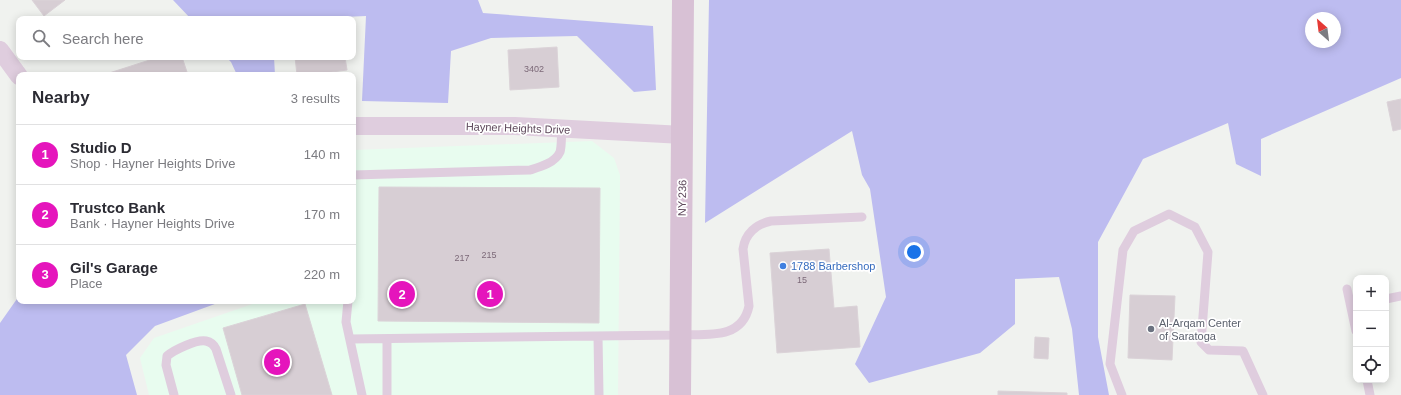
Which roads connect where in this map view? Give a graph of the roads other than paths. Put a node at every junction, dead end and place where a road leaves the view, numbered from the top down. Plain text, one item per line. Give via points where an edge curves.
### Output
1 (683, 0) edge
2 (0, 50) edge
3 (16, 72) edge
4 (356, 126) edge
5 (562, 129) junction
6 (683, 135) junction
7 (356, 175) edge
8 (862, 217) dead end
9 (1347, 289) dead end
10 (1401, 296) edge
11 (1389, 298) edge
12 (348, 304) edge
13 (1353, 306) edge
14 (680, 335) junction
15 (598, 336) junction
16 (387, 339) junction
17 (350, 340) junction
18 (1368, 383) edge
19 (174, 395) edge
20 (231, 395) edge
21 (362, 395) edge
22 (387, 395) edge
23 (598, 395) edge
24 (680, 395) edge
25 (1122, 395) edge
26 (1263, 395) edge
27 (1370, 395) edge

1 - 6 main road, NY 236 / NY 236
2 - 3 street
4 - 5 street, Hayner Heights Drive via 515,126
5 - 6 street, Hayner Heights Drive
5 - 7 lane via 560,152 543,167 530,170
6 - 14 main road, NY 236 / NY 236
8 - 14 lane via 771,221 750,232 743,249 749,306 742,323 725,333
9 - 13 lane
10 - 11 lane
12 - 17 lane via 346,322
14 - 15 lane
14 - 24 main road, NY 236 / NY 236
15 - 16 lane
15 - 23 lane
16 - 17 lane
16 - 22 lane
17 - 21 lane
18 - 27 lane
19 - 20 lane via 166,365 167,356 175,350 200,341 214,345
25 - 26 lane via 1110,364 1123,250 1134,231 1170,214 1195,227 1208,252 1201,342 1209,350 1243,351

